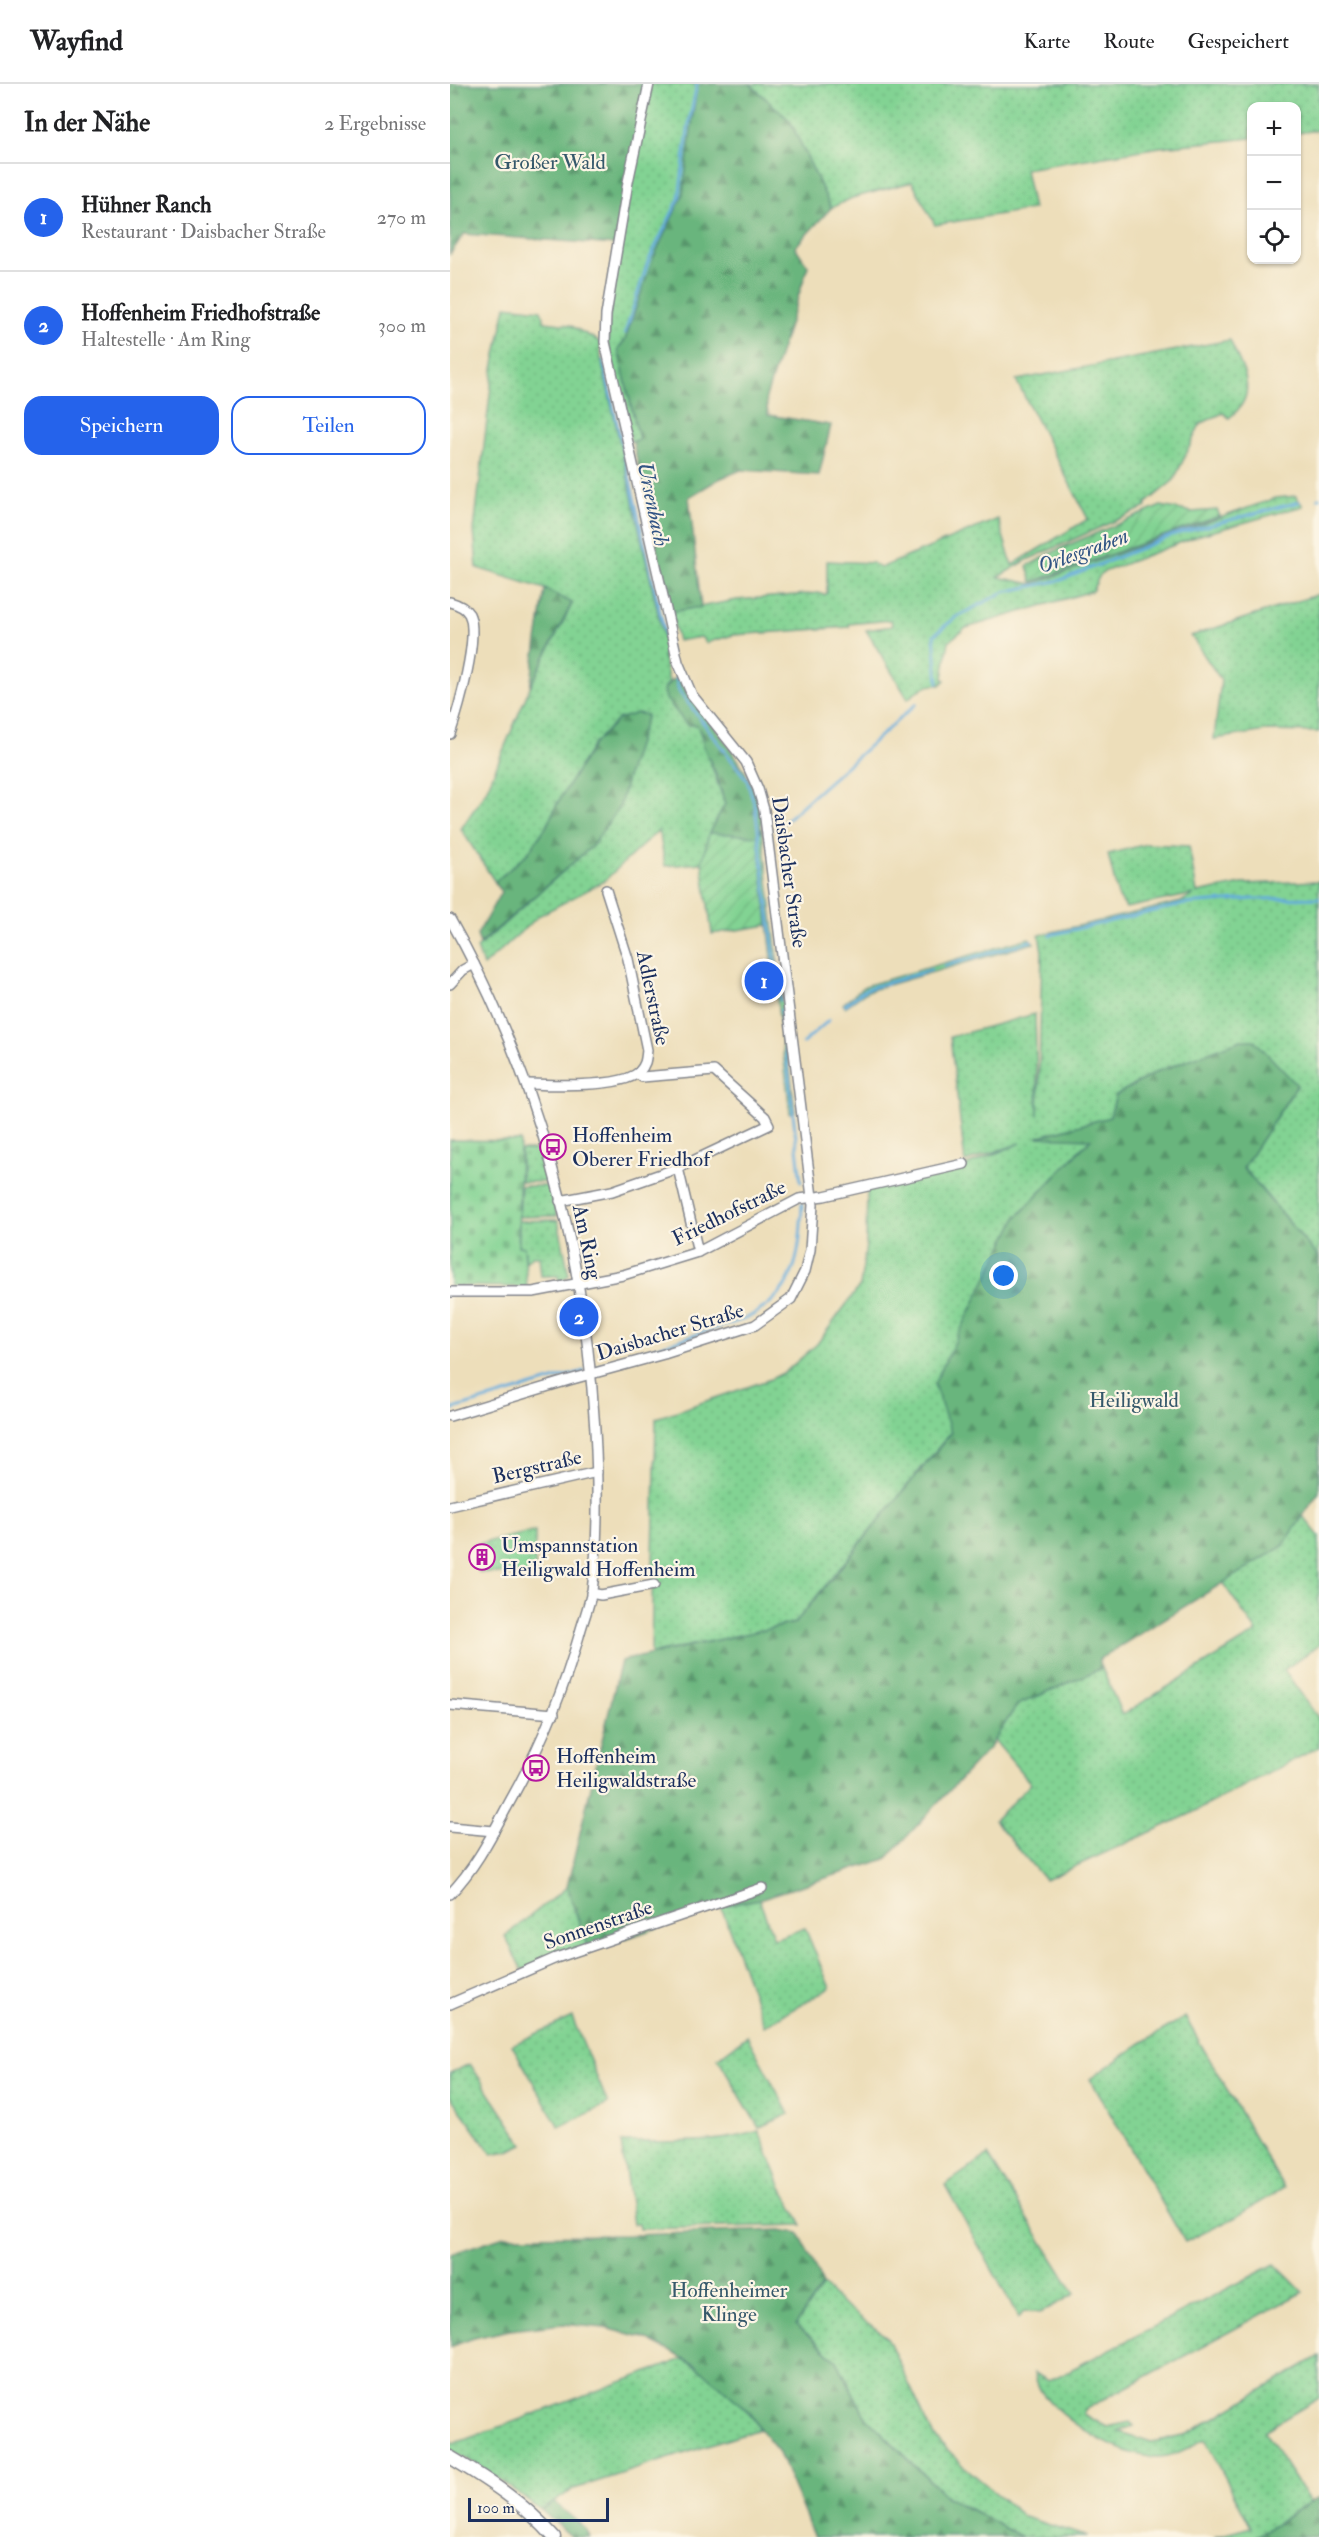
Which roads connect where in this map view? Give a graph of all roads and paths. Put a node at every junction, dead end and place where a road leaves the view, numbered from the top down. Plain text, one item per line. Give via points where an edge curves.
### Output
1 (649, 84) edge
2 (450, 602) edge
3 (450, 734) edge
4 (606, 890) dead end
5 (450, 919) edge
6 (474, 964) junction
7 (450, 984) edge
8 (638, 1073) junction
9 (527, 1084) junction
10 (964, 1164) dead end
11 (678, 1168) junction
12 (812, 1196) junction
13 (560, 1201) junction
14 (698, 1252) junction
15 (579, 1283) junction
16 (450, 1292) edge
17 (592, 1376) junction
18 (450, 1416) edge
19 (597, 1472) junction
20 (450, 1506) edge
21 (654, 1585) dead end
22 (591, 1593) junction
23 (450, 1705) edge
24 (554, 1714) junction
25 (450, 1827) edge
26 (494, 1831) junction
27 (762, 1888) dead end
28 (450, 1894) edge
29 (450, 2004) edge
30 (450, 2457) edge
31 (554, 2537) edge

1 - 12 street, Daisbacher Straße via 628,182 605,342 678,662 692,695 746,762 764,810
2 - 3 street via 469,614 471,630 461,702
4 - 8 street, Adlerstraße via 648,1050 646,1063
5 - 6 street, Am Ring
6 - 7 street
6 - 9 street, Am Ring
8 - 9 street, Adlerstraße via 626,1079 572,1085
8 - 11 street via 642,1077 714,1071 769,1125
9 - 13 street, Am Ring
10 - 12 street
11 - 13 street via 612,1191
11 - 14 street
12 - 14 street, Friedhofstraße via 799,1199
12 - 17 street, Daisbacher Straße via 810,1250 805,1271 791,1299 776,1312 755,1325
13 - 15 street, Am Ring
14 - 15 street, Friedhofstraße via 623,1275
15 - 16 street, Friedhofstraße via 533,1292
15 - 17 street, Am Ring
17 - 18 street, Daisbacher Straße
17 - 19 street, Am Ring
19 - 20 street, Bergstraße
19 - 22 street, Am Ring
21 - 22 street via 601,1595
22 - 24 street, Am Ring
23 - 24 street
24 - 26 street, Am Ring
25 - 26 street
26 - 28 street, Am Ring via 470,1873
27 - 29 street, Sonnenstraße via 556,1958
30 - 31 main road via 498,2486

